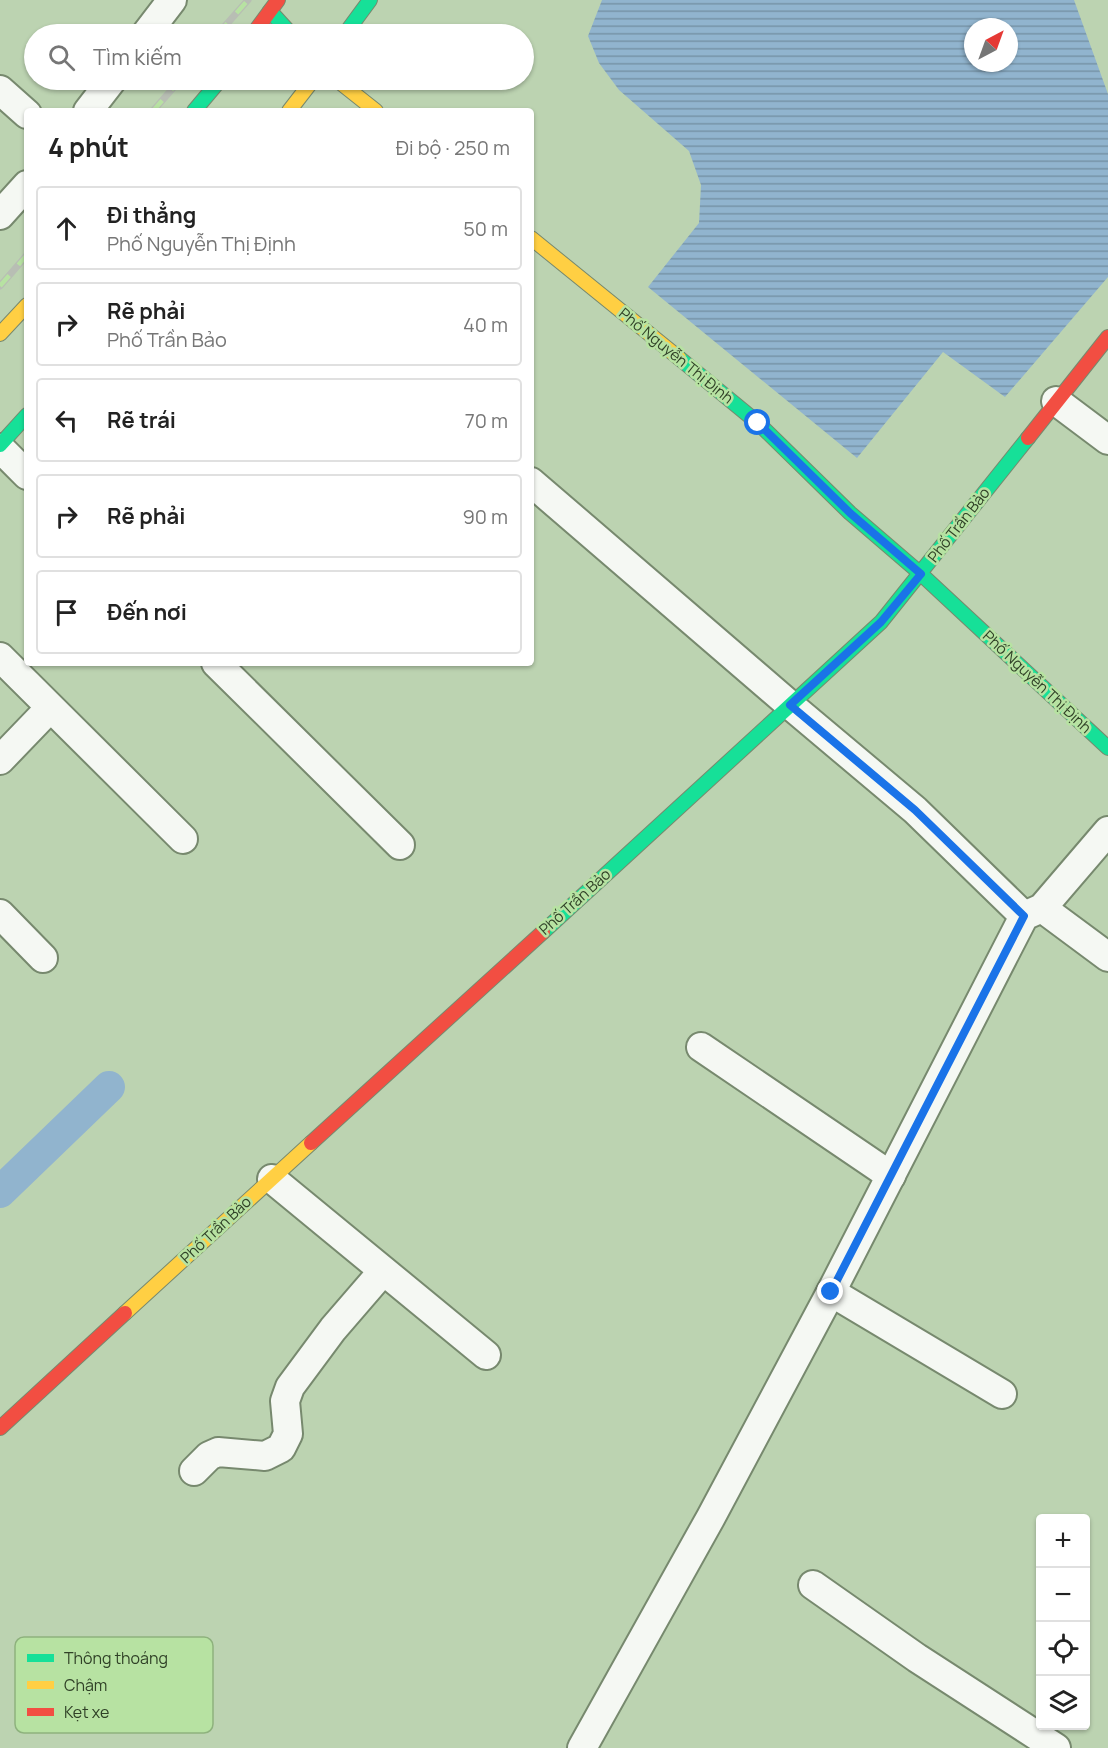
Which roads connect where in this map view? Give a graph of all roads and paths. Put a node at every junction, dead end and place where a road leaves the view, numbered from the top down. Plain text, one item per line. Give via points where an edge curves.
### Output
1 (172, 0) edge
2 (370, 0) edge
3 (274, 6) edge
4 (154, 24) edge
5 (260, 24) edge
6 (285, 24) edge
7 (352, 24) edge
8 (0, 90) edge
9 (104, 90) edge
10 (212, 90) edge
11 (305, 90) edge
12 (350, 90) edge
13 (90, 108) edge
14 (197, 108) edge
15 (291, 108) edge
16 (372, 108) edge
17 (24, 111) edge
18 (24, 188) edge
19 (0, 215) edge
20 (534, 240) edge
21 (24, 308) edge
22 (0, 334) edge
23 (1108, 337) edge
24 (1056, 401) junction
25 (24, 418) edge
26 (1108, 440) edge
27 (0, 446) edge
28 (24, 472) edge
29 (534, 485) edge
30 (921, 574) junction
31 (0, 657) edge
32 (219, 666) edge
33 (790, 705) junction
34 (50, 708) junction
35 (1108, 748) edge
36 (0, 760) edge
37 (1108, 831) edge
38 (183, 839) dead end
39 (400, 845) dead end
40 (1033, 912) junction
41 (0, 914) edge
42 (1108, 957) edge
43 (43, 958) dead end
44 (700, 1047) dead end
45 (891, 1176) junction
46 (272, 1179) junction
47 (383, 1271) junction
48 (831, 1292) junction
49 (486, 1356) dead end
50 (1002, 1394) dead end
51 (0, 1428) edge
52 (194, 1471) dead end
53 (813, 1585) dead end
54 (582, 1748) edge
55 (1056, 1748) edge

1 - 4 street
2 - 7 street
3 - 5 street
3 - 6 street
8 - 17 street
9 - 13 street
10 - 14 street
11 - 15 street
12 - 16 street
18 - 19 street
20 - 30 street, Phố Nguyễn Thị Định via 758,423 850,513
21 - 22 street
23 - 24 street, Phố Trần Bảo
24 - 26 street
24 - 30 street, Phố Trần Bảo
25 - 27 street
27 - 28 street
29 - 33 street
30 - 33 street, Phố Trần Bảo via 881,622
30 - 35 street, Phố Nguyễn Thị Định
31 - 34 street
32 - 39 street
33 - 40 street
33 - 46 street, Phố Trần Bảo
34 - 36 street
34 - 38 street
37 - 40 street
40 - 42 street
40 - 45 street
41 - 43 street
44 - 45 street
45 - 48 street
46 - 47 street
46 - 51 street, Phố Trần Bảo
47 - 49 street
47 - 52 street via 290,1387 285,1401 288,1434 281,1448 265,1456 218,1452 208,1456
48 - 50 street
48 - 54 street
53 - 55 street

